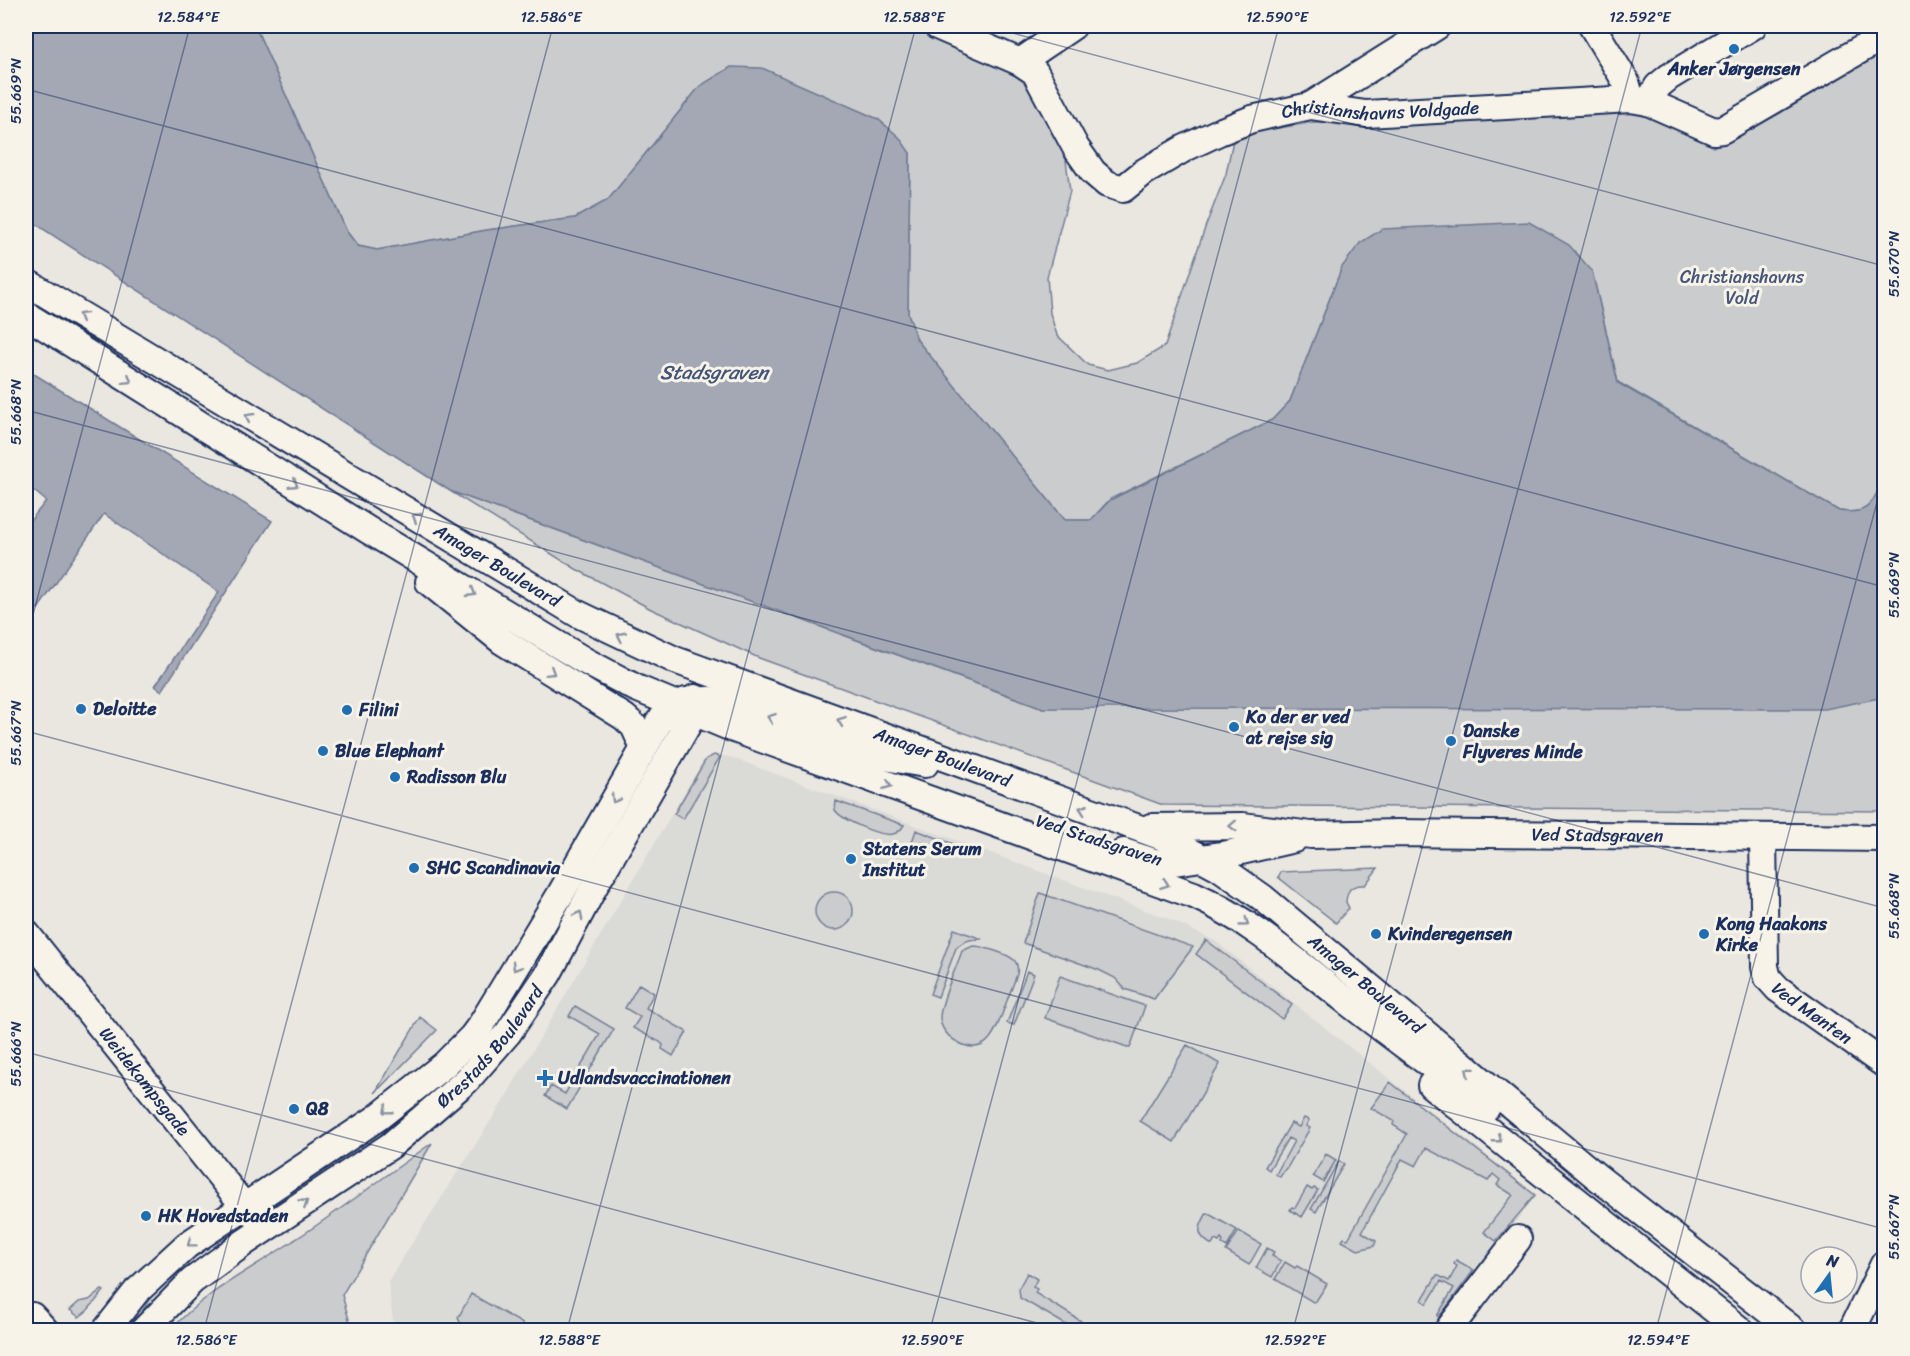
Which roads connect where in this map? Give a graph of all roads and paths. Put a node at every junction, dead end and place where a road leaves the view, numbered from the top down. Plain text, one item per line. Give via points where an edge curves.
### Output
1 (937, 26) edge
2 (1437, 26) edge
3 (1592, 26) edge
4 (1753, 26) edge
5 (1062, 29) edge
6 (1884, 36) edge
7 (1020, 62) junction
8 (1640, 100) junction
9 (1310, 106) junction
10 (26, 282) edge
11 (26, 315) edge
12 (368, 530) junction
13 (675, 660) junction
14 (688, 706) junction
15 (644, 748) junction
16 (990, 775) junction
17 (922, 797) junction
18 (1139, 827) junction
19 (1311, 835) junction
20 (1764, 837) junction
21 (1884, 838) edge
22 (1205, 859) junction
23 (26, 933) edge
24 (1380, 1027) junction
25 (1884, 1064) edge
26 (244, 1206) junction
27 (269, 1226) junction
28 (1518, 1239) dead end
29 (1884, 1264) edge
30 (106, 1330) edge
31 (144, 1330) edge
32 (1448, 1330) edge
33 (1740, 1330) edge
34 (1766, 1330) edge
35 (1794, 1330) edge
36 (1852, 1330) edge

1 - 7 street, Christianshavns Voldgade
2 - 9 street
3 - 8 street
4 - 8 street
5 - 7 street
6 - 8 street, Christianshavns Voldgade via 1722,130 1714,131
7 - 9 street, Christianshavns Voldgade via 1035,72 1093,172 1107,184 1123,189 1144,172 1219,132 1252,119
8 - 9 street, Christianshavns Voldgade via 1366,114
13 -> 10 street, Amager Boulevard via 578,614
11 -> 12 street, Amager Boulevard
12 -> 14 street, Amager Boulevard via 585,661 636,688
12 -> 15 street via 502,641 624,717 634,726
13 - 14 street via 693,685
16 -> 13 street, Amager Boulevard
14 - 15 street, Ørestads Boulevard via 659,722
16 -> 14 street via 874,755 730,704 709,700
14 -> 17 street, Amager Boulevard
27 -> 14 street, Ørestads Boulevard via 390,1146 467,1080 508,1033 548,974
15 -> 26 street, Ørestads Boulevard via 472,1037 378,1118
18 -> 16 street, Amager Boulevard
17 - 22 street, Ved Stadsgraven via 1011,812 1154,862
17 -> 24 street, Amager Boulevard via 1214,904 1280,948
19 -> 18 street, Ved Stadsgraven via 1244,826
18 - 22 street, Amager Boulevard
19 - 20 street, Ved Stadsgraven
19 - 22 street, Ved Stadsgraven
20 - 21 street, Ved Stadsgraven
20 - 25 street, Ved Mønten via 1768,978
35 -> 22 street, Amager Boulevard via 1596,1176 1263,898
23 - 26 street, Weidekampsgade
24 -> 33 street via 1432,1086
24 - 34 street, Amager Boulevard
26 - 27 street, Weidekampsgade
26 -> 30 street, Ørestads Boulevard via 187,1245 136,1292
27 - 31 street, Ørestads Boulevard via 192,1281
28 - 32 street
29 - 36 street

